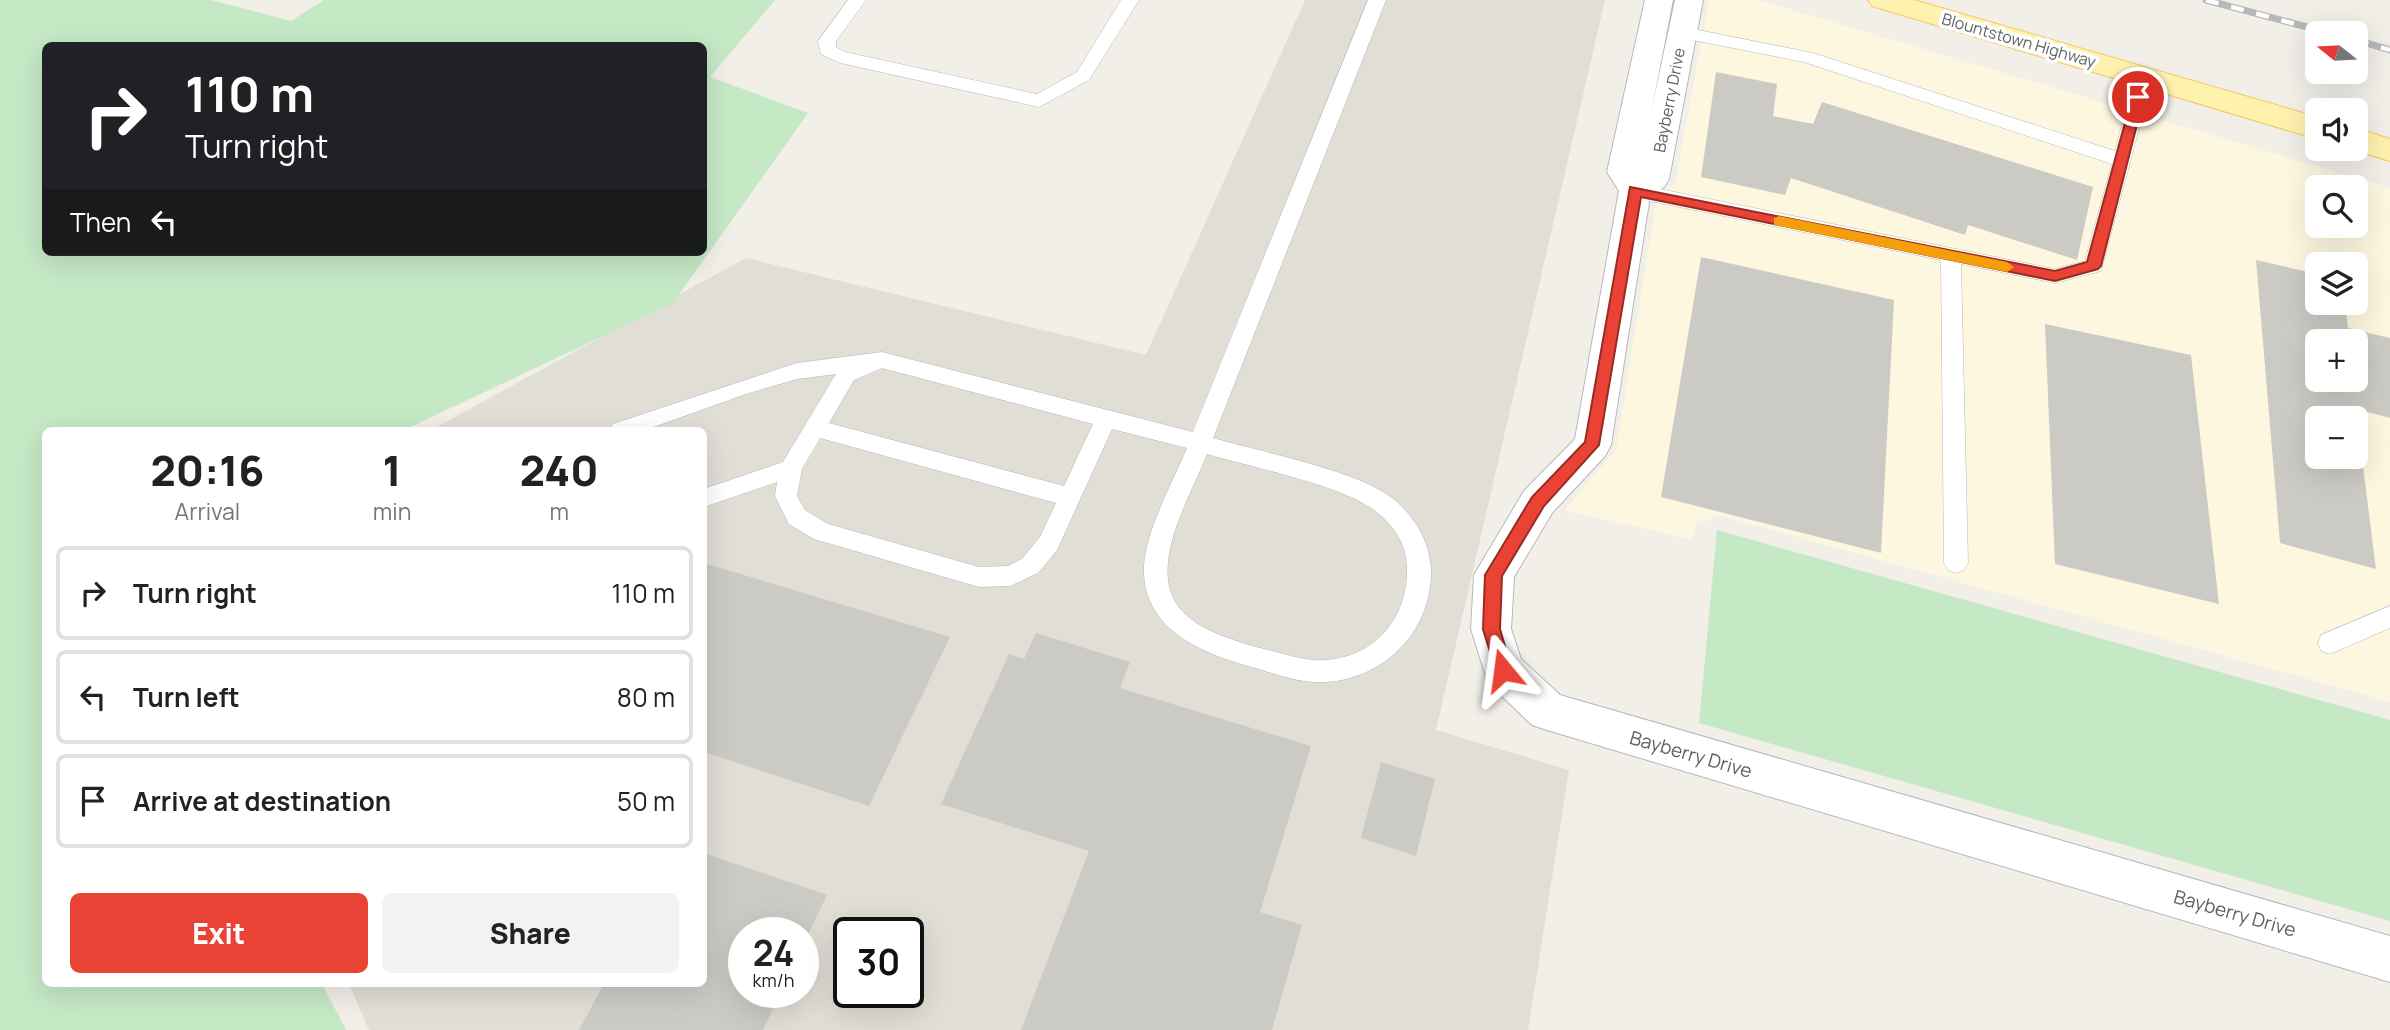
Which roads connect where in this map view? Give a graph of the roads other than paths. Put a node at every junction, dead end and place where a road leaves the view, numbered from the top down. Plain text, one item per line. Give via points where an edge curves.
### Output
1 (857, 0) edge
2 (1130, 0) edge
3 (1377, 0) edge
4 (1659, 0) edge
5 (1689, 0) edge
6 (1882, 0) edge
7 (1683, 33) junction
8 (2144, 76) junction
9 (2305, 124) edge
10 (2368, 143) edge
11 (2390, 149) edge
12 (2121, 160) junction
13 (1635, 191) junction
14 (1951, 256) junction
15 (882, 360) junction
16 (1106, 418) junction
17 (630, 427) edge
18 (814, 428) junction
19 (1200, 443) junction
20 (792, 468) junction
21 (707, 497) edge
22 (1070, 497) junction
23 (1956, 563) dead end
24 (2390, 617) edge
25 (2330, 643) dead end
26 (2390, 959) edge

1 - 2 lane via 827,41 827,50 840,57 1039,101 1083,76
3 - 19 lane
4 - 13 street, Bayberry Drive via 1623,173
5 - 7 street, Bayberry Drive
6 - 8 main road, Blountstown Highway
7 - 12 lane via 1807,57
7 - 13 street, Bayberry Drive via 1653,179
8 - 9 main road, Blountstown Highway
8 - 12 lane
10 - 11 main road
12 - 14 lane via 2094,266 2055,276
13 - 14 lane
13 - 26 street, Bayberry Drive via 1592,445 1538,502 1494,575 1492,629 1503,670 1547,711
14 - 23 lane
15 - 16 lane
15 - 17 lane via 778,377
15 - 18 lane via 847,374
16 - 19 lane
16 - 22 lane
18 - 20 lane
18 - 22 lane
19 - 19 lane via 1154,564 1156,585 1168,611 1198,638 1220,648 1315,671 1352,667 1387,649 1407,622 1419,578 1416,549 1397,515 1375,496 1354,488
20 - 21 lane
20 - 22 lane via 786,496 797,517 811,527 979,577 1010,576 1038,559
24 - 25 lane

